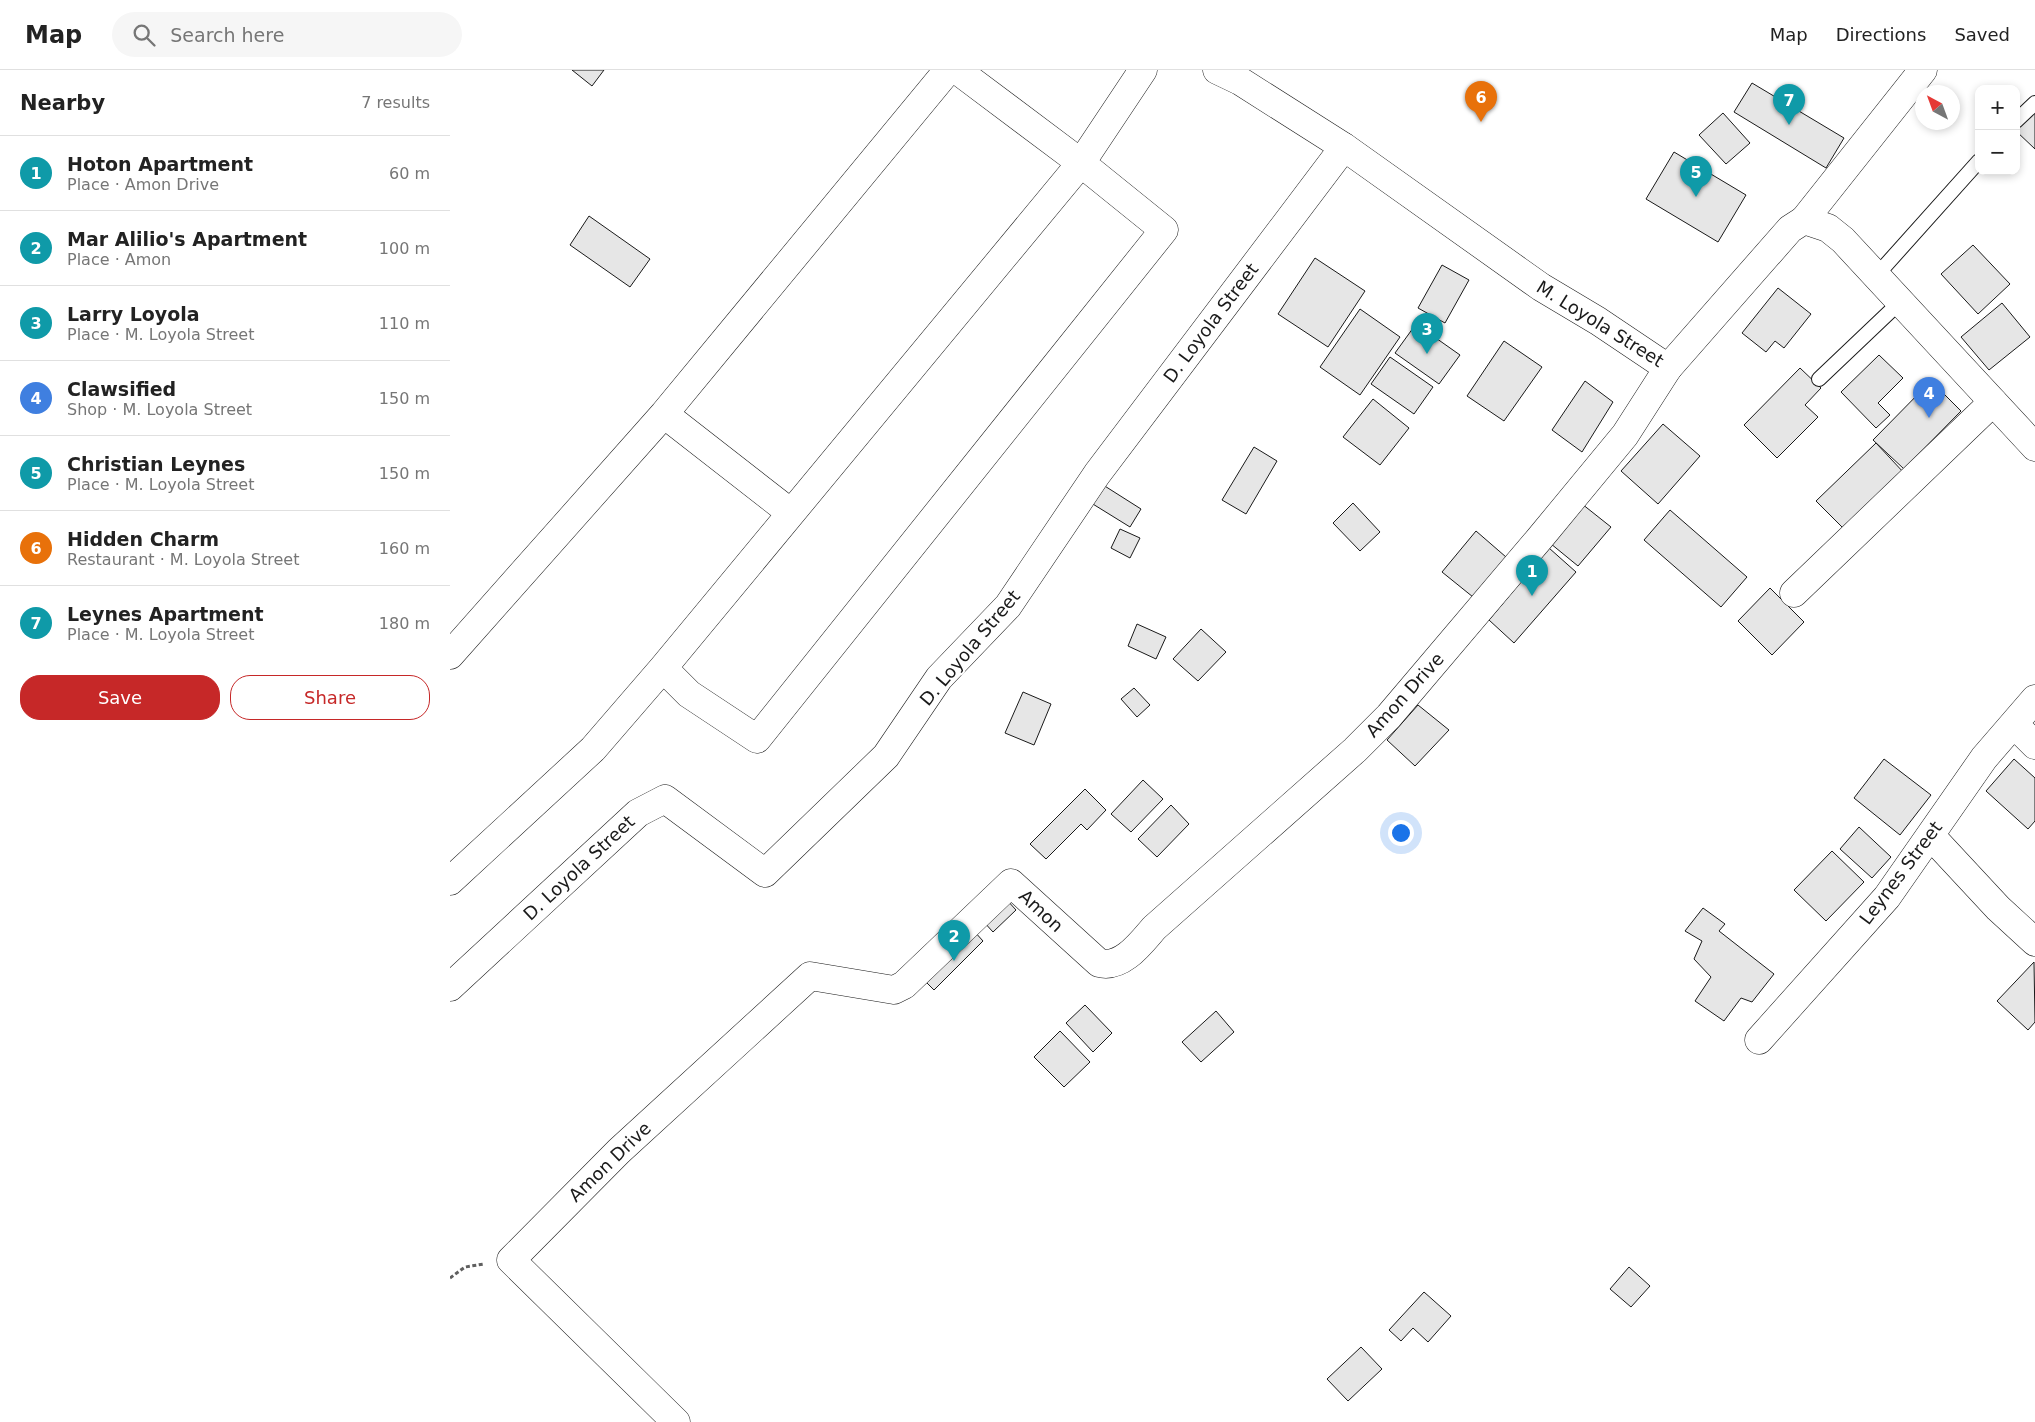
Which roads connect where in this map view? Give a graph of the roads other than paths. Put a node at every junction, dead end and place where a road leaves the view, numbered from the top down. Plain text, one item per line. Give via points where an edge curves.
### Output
1 (948, 70) edge
2 (957, 70) edge
3 (1143, 70) edge
4 (1923, 70) edge
5 (1235, 74) edge
6 (2035, 103) edge
7 (2020, 117) edge
8 (1344, 147) junction
9 (1081, 163) junction
10 (1975, 165) edge
11 (1804, 220) junction
12 (1876, 276) junction
13 (1900, 302) junction
14 (1668, 368) junction
15 (1819, 379) dead end
16 (1993, 402) junction
17 (664, 414) junction
18 (2035, 447) edge
19 (791, 513) junction
20 (1794, 593) dead end
21 (450, 655) edge
22 (663, 668) junction
23 (2035, 699) edge
24 (2014, 724) junction
25 (2035, 745) edge
26 (1931, 836) junction
27 (450, 881) edge
28 (2035, 942) edge
29 (1093, 958) joint
30 (904, 985) joint
31 (450, 987) edge
32 (1759, 1040) dead end
33 (676, 1422) edge

1 - 17 street
2 - 9 street
3 - 9 street
4 - 11 street, M. Loyola Street
5 - 8 street, M. Loyola Street
6 - 7 lane
8 - 14 street, M. Loyola Street via 1541,287
8 - 31 street, D. Loyola Street via 1097,474 1008,606 939,678 886,756 765,873 665,799 638,812
9 - 19 street
9 - 22 street via 1164,230 757,739 689,694
10 - 12 lane
11 - 12 street via 1828,228
11 - 14 street, M. Loyola Street via 1790,229
12 - 13 street
13 - 15 lane
13 - 16 street
14 - 29 street, Amon Drive via 1625,435 1382,723 1119,962 1107,965
16 - 18 street
16 - 20 street
17 - 19 street
17 - 21 street
19 - 22 street
22 - 27 street via 593,748
23 - 24 street, Leynes Street
24 - 25 street
24 - 26 street, Leynes Street via 1984,758
26 - 28 street via 1998,908
26 - 32 street, Leynes Street via 1887,897
29 - 30 street, Amon via 1011,883
30 - 33 street, Amon Drive via 894,990 810,976 619,1151 511,1260

